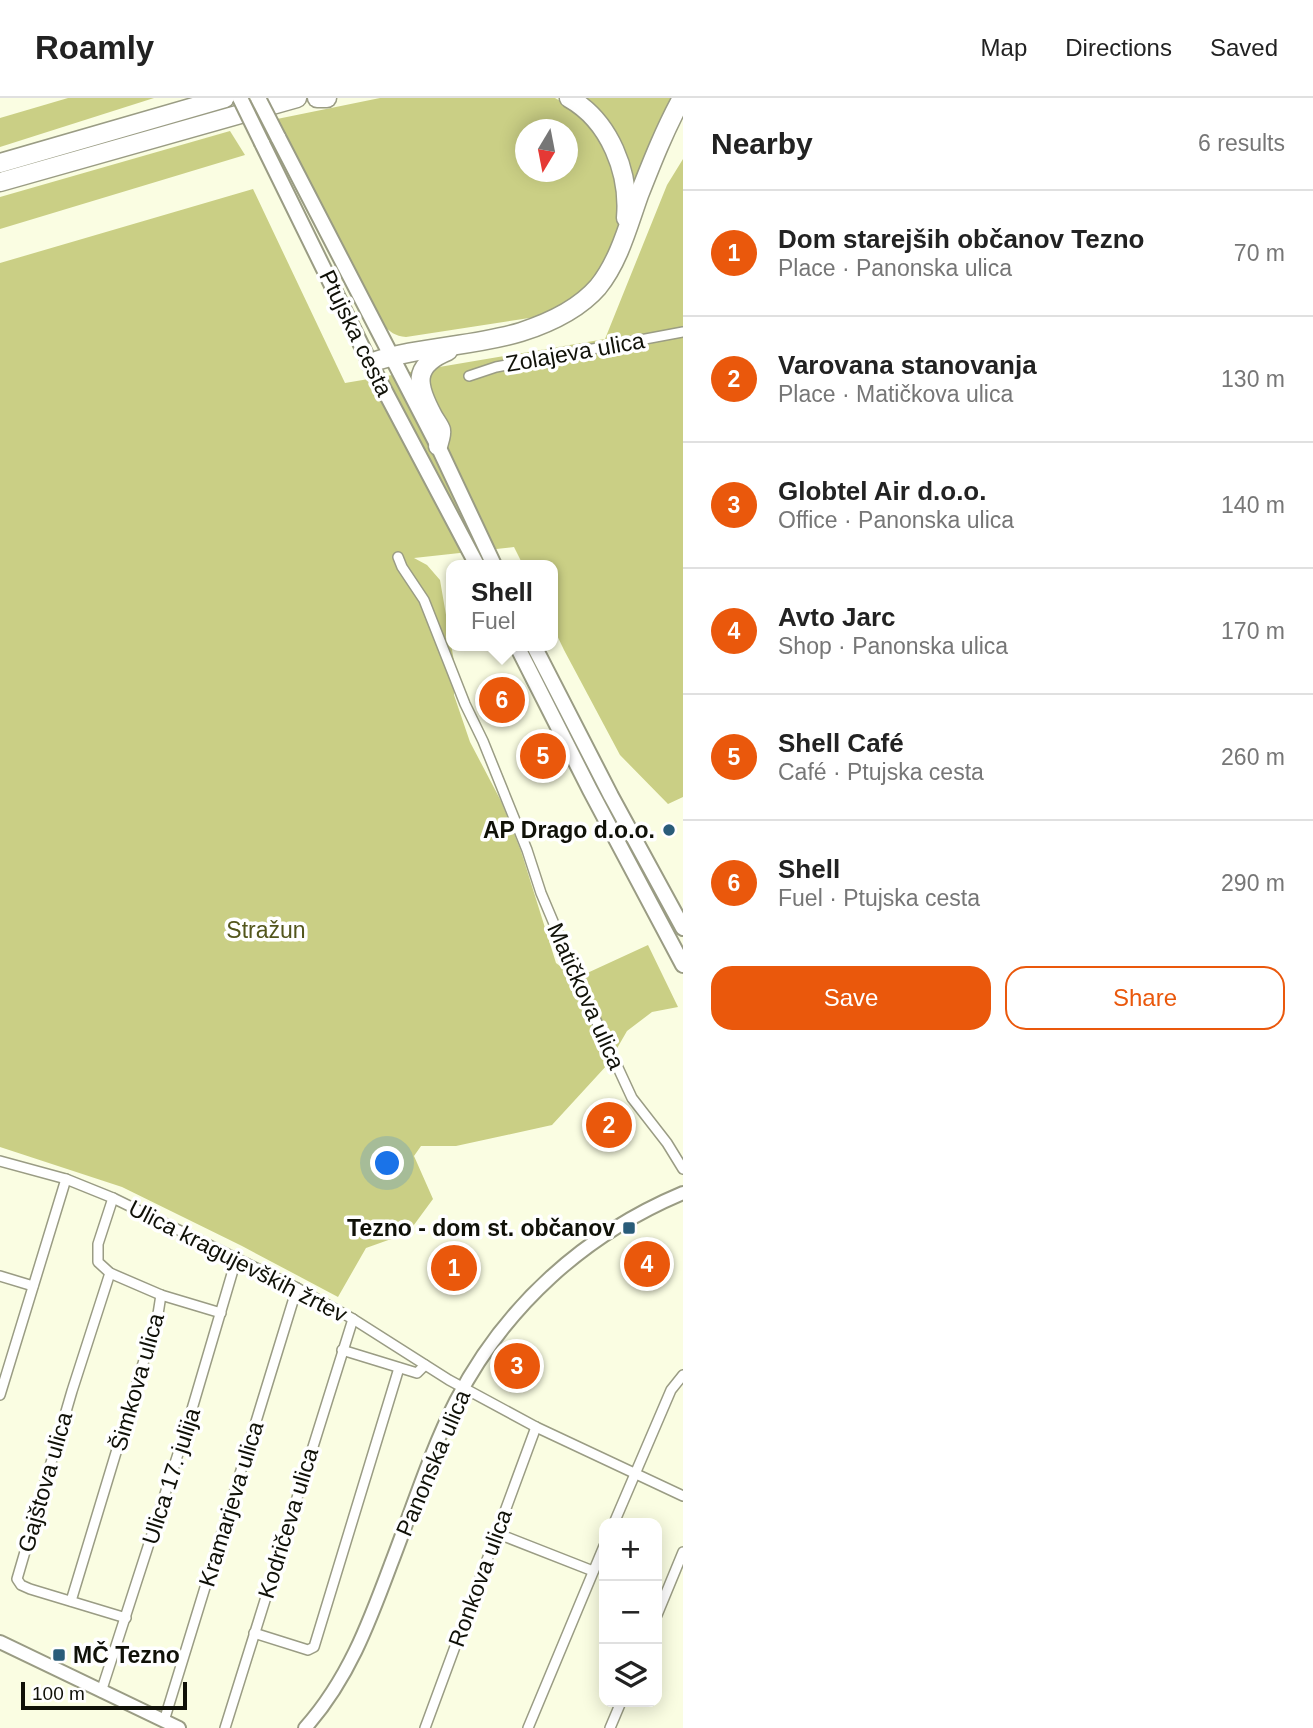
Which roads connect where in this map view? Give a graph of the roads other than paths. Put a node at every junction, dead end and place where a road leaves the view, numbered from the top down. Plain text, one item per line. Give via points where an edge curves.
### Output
1 (225, 98) edge
2 (240, 98) edge
3 (258, 98) edge
4 (297, 98) edge
5 (317, 98) edge
6 (327, 98) edge
7 (569, 98) edge
8 (682, 98) edge
9 (0, 163) edge
10 (0, 182) edge
11 (624, 236) junction
12 (683, 332) edge
13 (468, 343) junction
14 (391, 356) junction
15 (370, 363) junction
16 (468, 376) dead end
17 (438, 446) junction
18 (398, 557) dead end
19 (474, 560) edge
20 (492, 560) edge
21 (520, 651) edge
22 (537, 651) edge
23 (683, 928) edge
24 (683, 965) edge
25 (0, 1161) edge
26 (683, 1169) edge
27 (66, 1179) junction
28 (683, 1193) edge
29 (113, 1198) junction
30 (236, 1260) junction
31 (110, 1273) junction
32 (0, 1276) edge
33 (33, 1286) junction
34 (297, 1288) junction
35 (161, 1295) junction
36 (221, 1313) junction
37 (353, 1319) junction
38 (342, 1350) junction
39 (425, 1365) junction
40 (399, 1368) junction
41 (683, 1375) edge
42 (463, 1388) junction
43 (0, 1395) edge
44 (536, 1427) junction
45 (635, 1474) junction
46 (683, 1496) edge
47 (616, 1518) edge
48 (496, 1533) junction
49 (683, 1552) edge
50 (599, 1557) edge
51 (593, 1571) junction
52 (71, 1601) junction
53 (662, 1603) edge
54 (127, 1618) junction
55 (254, 1633) junction
56 (0, 1642) edge
57 (101, 1692) junction
58 (619, 1707) edge
59 (164, 1721) junction
60 (179, 1728) edge
61 (225, 1728) edge
62 (305, 1728) edge
63 (425, 1728) edge
64 (528, 1728) edge
65 (610, 1728) edge

1 - 9 highway
2 - 15 main road, Ptujska cesta, bridge
3 - 14 main road, Ptujska cesta, bridge
4 - 10 highway
5 - 6 highway
7 - 11 highway via 600,126 621,165 627,192
8 - 11 highway
11 - 13 highway via 597,288 565,315 519,333
12 - 16 street, Zolajeva ulica
13 - 14 highway
13 - 17 highway via 425,363 421,372 423,398 441,431
14 - 15 highway
14 - 17 main road, Ptujska cesta
15 - 19 main road, Ptujska cesta
17 - 20 main road, Ptujska cesta
18 - 26 street, Matičkova ulica via 424,600 541,893 632,1098
21 - 24 main road
22 - 23 main road
25 - 27 street, Ulica kragujevških žrtev
27 - 29 street, Ulica kragujevških žrtev
27 - 33 street
28 - 42 street, Panonska ulica via 611,1231 549,1277 489,1344
29 - 30 street, Ulica kragujevških žrtev
29 - 31 street via 96,1256
30 - 34 street, Ulica kragujevških žrtev
30 - 36 street, Ulica 17. julija
31 - 35 street, Šimkova ulica
31 - 52 street, Gajštova ulica via 17,1579 21,1585
32 - 33 street
33 - 43 street
34 - 37 street, Ulica kragujevških žrtev
34 - 59 street, Kramarjeva ulica
35 - 36 street
35 - 52 street, Šimkova ulica
36 - 54 street, Ulica 17. julija
37 - 38 street, Kodričeva ulica
37 - 39 street, Ulica kragujevških žrtev
38 - 40 street
38 - 55 street, Kodričeva ulica
39 - 40 street via 417,1373
39 - 42 street, Ulica kragujevških žrtev
40 - 55 street via 314,1647 308,1650
41 - 45 street via 671,1390
42 - 44 street, Ulica kragujevških žrtev
42 - 62 street, Panonska ulica via 361,1644 336,1689
44 - 45 street, Ulica kragujevških žrtev
44 - 48 street, Ronkova ulica
45 - 46 street, Ulica kragujevških žrtev
45 - 47 street
48 - 51 street
48 - 63 street, Ronkova ulica
49 - 53 street
50 - 51 street
51 - 64 street
52 - 54 street, Gajštova ulica
54 - 57 street, Ulica 17. julija
55 - 61 street, Kodričeva ulica
56 - 57 street
57 - 59 street
58 - 65 street
59 - 60 street

